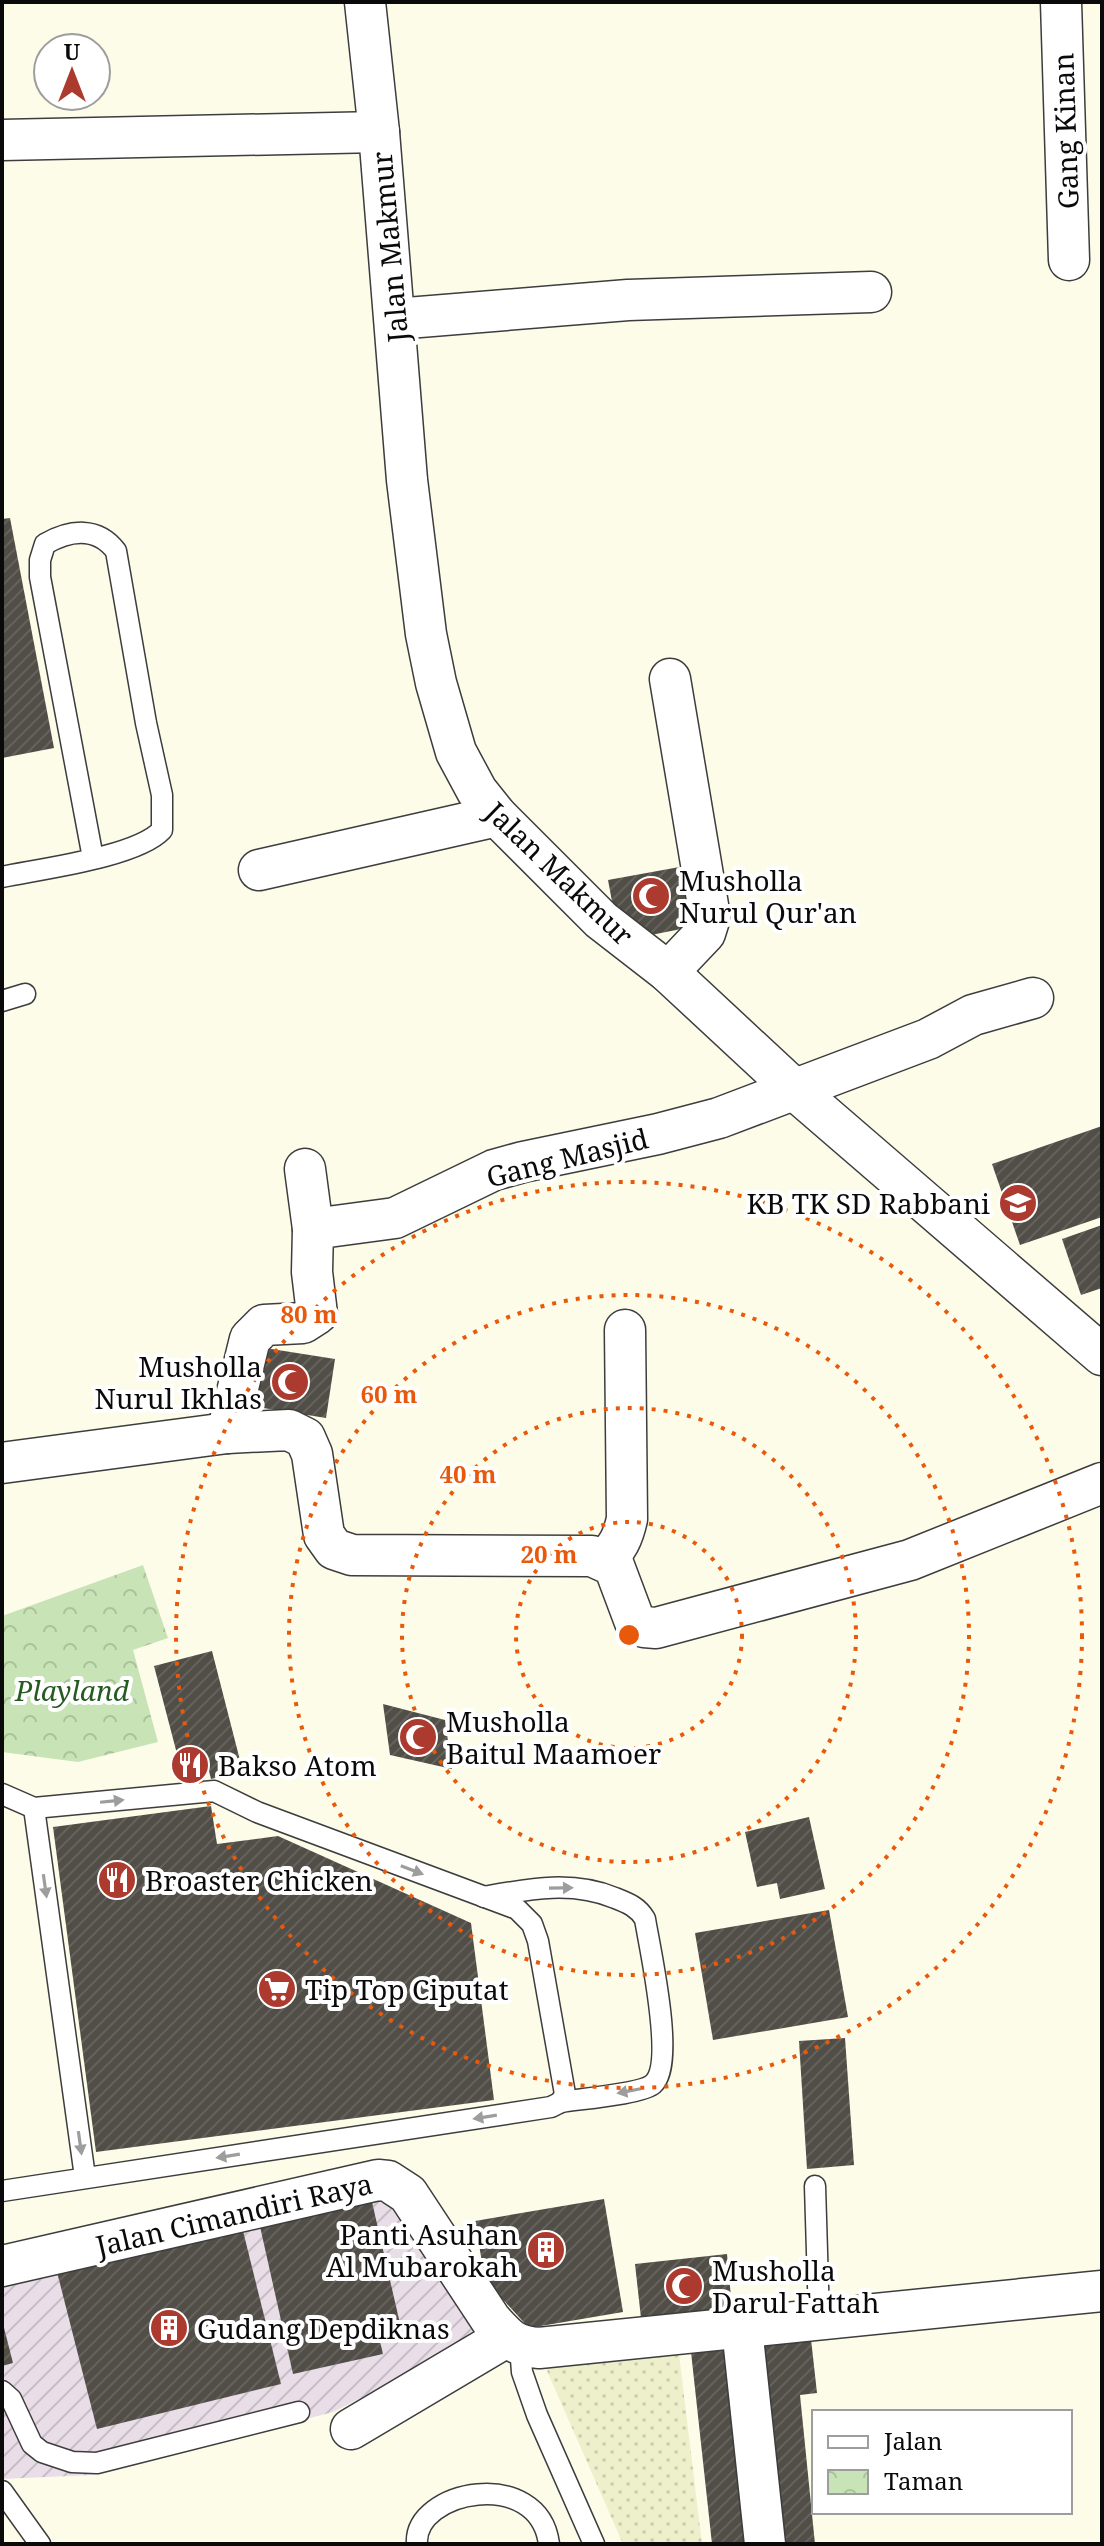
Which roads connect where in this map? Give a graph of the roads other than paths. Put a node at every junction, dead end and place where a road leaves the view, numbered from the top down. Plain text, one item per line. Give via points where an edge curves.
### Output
1 (365, 2) edge
2 (1061, 2) edge
3 (379, 132) junction
4 (2, 140) edge
5 (1069, 260) dead end
6 (871, 292) dead end
7 (395, 319) junction
8 (670, 679) dead end
9 (497, 816) junction
10 (93, 858) junction
11 (259, 870) dead end
12 (2, 877) edge
13 (668, 972) junction
14 (25, 994) dead end
15 (1033, 998) dead end
16 (2, 1001) edge
17 (796, 1091) junction
18 (305, 1169) dead end
19 (313, 1229) junction
20 (625, 1330) dead end
21 (1102, 1355) edge
22 (227, 1433) junction
23 (2, 1463) edge
24 (1102, 1483) edge
25 (604, 1560) junction
26 (2, 1794) edge
27 (34, 1808) junction
28 (484, 1897) junction
29 (561, 2102) junction
30 (85, 2177) junction
31 (815, 2186) dead end
32 (2, 2191) edge
33 (2, 2266) edge
34 (1102, 2291) edge
35 (819, 2318) junction
36 (742, 2328) junction
37 (513, 2342) junction
38 (2, 2391) edge
39 (299, 2412) dead end
40 (351, 2429) dead end
41 (2, 2491) edge
42 (40, 2544) edge
43 (417, 2544) edge
44 (549, 2544) edge
45 (594, 2544) edge
46 (765, 2544) edge

1 - 3 street, Jalan Makmur
2 - 5 street, Gang Kinan
3 - 4 street
3 - 7 street, Jalan Makmur
6 - 7 street via 628,300
7 - 9 street, Jalan Makmur via 407,480 436,683 456,752
8 - 13 street via 710,917 705,933
9 - 11 street
9 - 13 street, Jalan Makmur via 601,920
10 - 10 lane via 40,577 45,544 84,532 106,538 116,551 162,806 162,830 156,836
10 - 12 lane
13 - 17 street, Jalan Makmur
14 - 16 lane
15 - 17 street, Gang Masjid via 973,1015 928,1039
17 - 19 street, Gang Masjid via 719,1118 494,1170 395,1218
17 - 21 street, Jalan Makmur
18 - 19 street
19 - 22 street via 317,1314 303,1323 264,1325 250,1339
20 - 25 street via 627,1519 623,1537
22 - 23 street
22 - 25 street via 289,1430 305,1438 324,1535 334,1549 352,1555
24 - 25 street via 910,1560 656,1628 635,1622 614,1566
26 - 27 lane
27 -> 28 lane via 214,1791
27 -> 30 lane
28 - 29 lane via 517,1909 532,1924 565,2094
28 -> 29 lane via 569,1887 628,1903 645,1919 663,2040 662,2068 653,2085
29 -> 30 lane
30 - 32 lane
31 - 35 lane
33 - 37 street, Jalan Cimandiri Raya via 378,2180 408,2194 491,2320
34 - 35 street
35 - 36 street
36 - 37 street via 539,2348
36 - 46 street
37 - 40 street
37 - 45 lane via 537,2415
38 - 39 lane via 32,2444 50,2456 83,2464
41 - 42 lane
43 - 44 lane via 416,2532 430,2512 487,2493 510,2496 534,2509 547,2529

